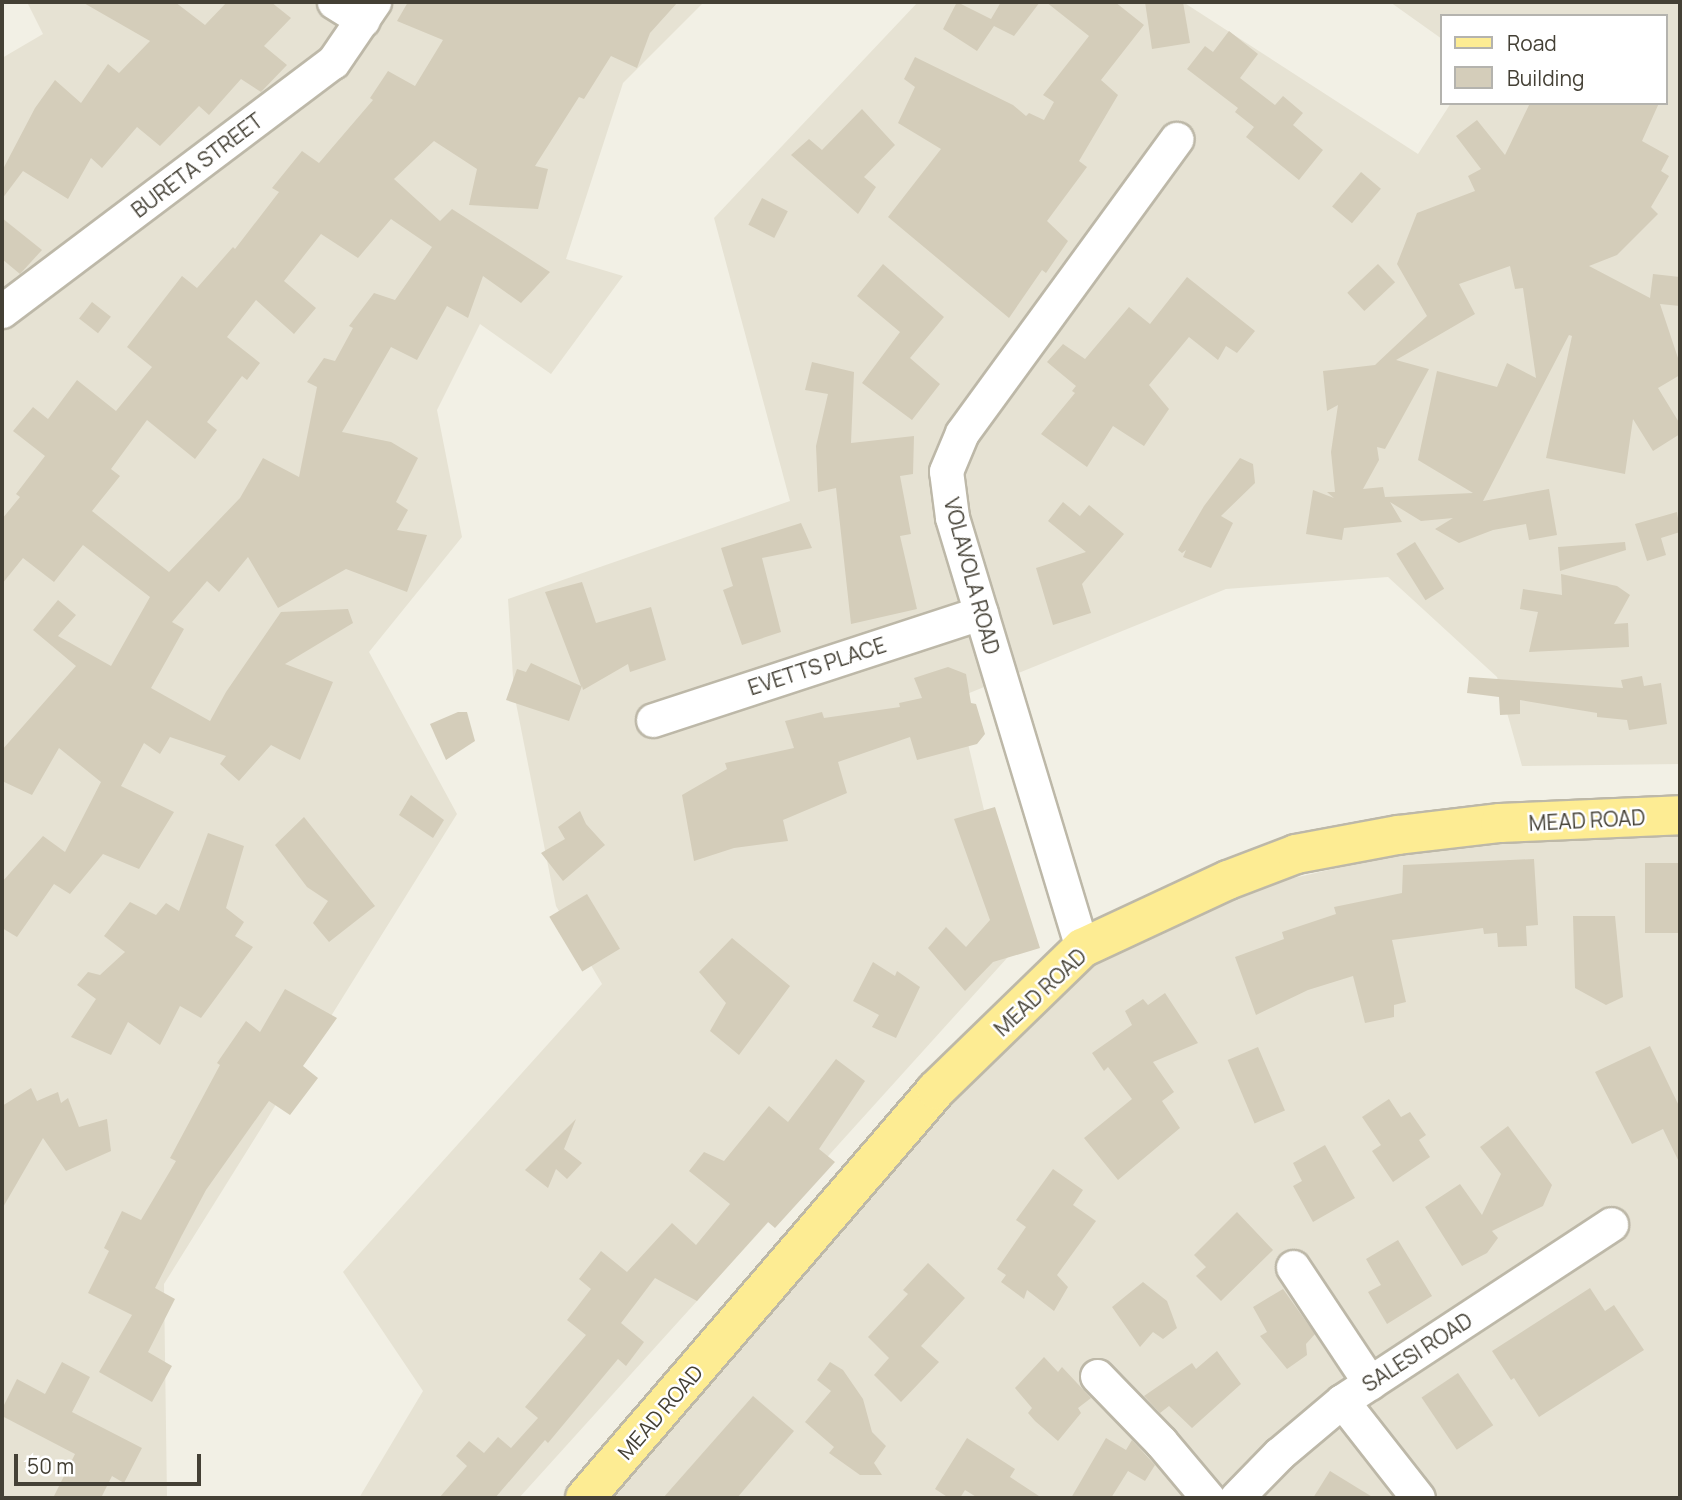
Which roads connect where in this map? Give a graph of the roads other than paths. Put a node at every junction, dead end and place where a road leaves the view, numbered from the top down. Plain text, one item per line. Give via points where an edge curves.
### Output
1 (334, 2) edge
2 (368, 11) edge
3 (1176, 139) dead end
4 (2, 311) edge
5 (981, 613) junction
6 (653, 720) dead end
7 (1680, 816) edge
8 (1082, 948) junction
9 (1611, 1224) dead end
10 (1293, 1266) dead end
11 (1097, 1376) dead end
12 (1370, 1383) junction
13 (1342, 1401) junction
14 (585, 1498) edge
15 (1208, 1498) edge
16 (1236, 1498) edge
17 (1418, 1498) edge

1 - 2 street
2 - 4 street, BURETA STREET via 333,62
3 - 5 street, VOLAVOLA ROAD via 962,433 946,471 952,517
5 - 6 street, EVETTS PLACE
5 - 8 street, VOLAVOLA ROAD
7 - 8 main road, MEAD ROAD via 1487,825 1296,854 1228,880
8 - 14 main road, MEAD ROAD via 936,1090
9 - 12 street, SALESI ROAD
10 - 12 street
11 - 15 street
12 - 13 street, SALESI ROAD
13 - 16 street, SALESI ROAD
13 - 17 street

